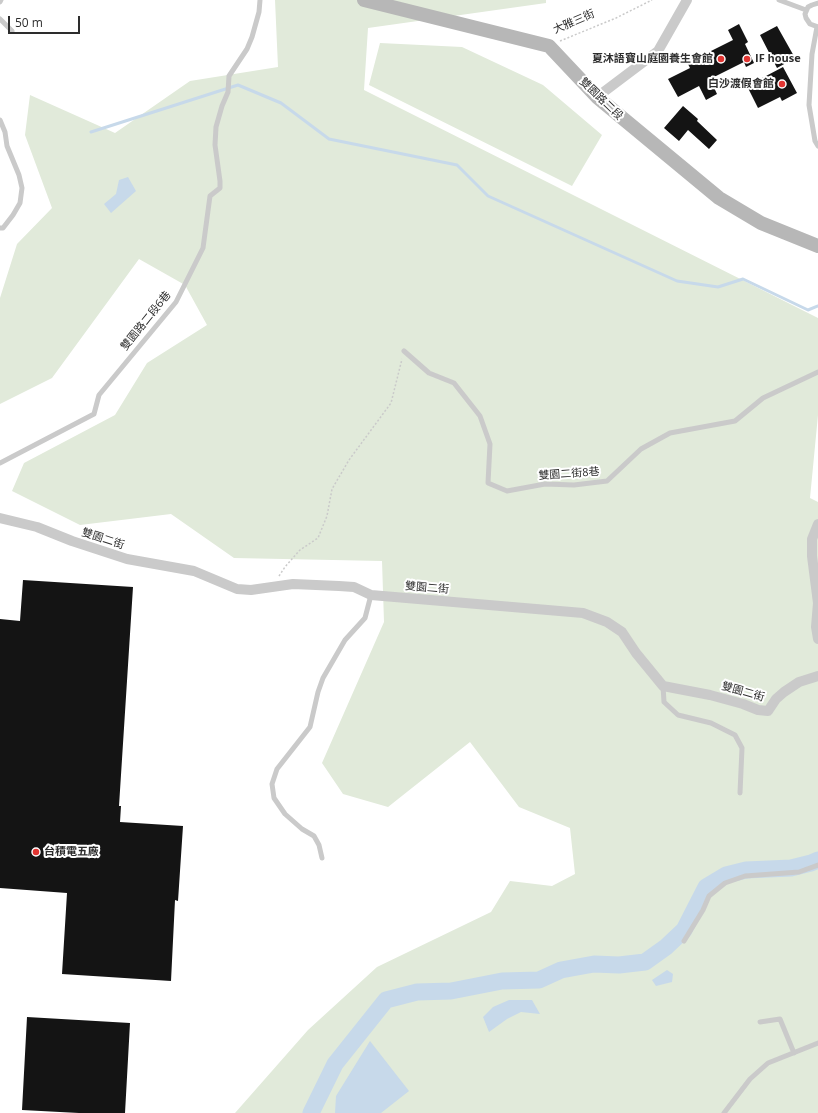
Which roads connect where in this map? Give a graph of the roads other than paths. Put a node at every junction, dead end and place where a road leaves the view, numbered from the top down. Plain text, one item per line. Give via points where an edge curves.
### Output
1 (260, 0) edge
2 (364, 0) edge
3 (687, 0) edge
4 (779, 0) edge
5 (818, 3) edge
6 (806, 10) junction
7 (0, 19) edge
8 (818, 27) edge
9 (12, 31) dead end
10 (597, 97) junction
11 (0, 120) edge
12 (818, 146) edge
13 (0, 228) edge
14 (818, 246) edge
15 (404, 351) road end
16 (818, 372) edge
17 (0, 462) edge
18 (0, 518) edge
19 (818, 524) edge
20 (371, 595) junction
21 (818, 639) edge
22 (818, 676) edge
23 (663, 686) junction
24 (740, 793) dead end
25 (322, 858) dead end
26 (818, 865) edge
27 (684, 941) dead end
28 (760, 1022) dead end
29 (818, 1043) edge
30 (794, 1053) junction
31 (724, 1113) edge

1 - 17 lane, 雙園路二段6巷 via 252,37 229,76 228,92 216,133 220,188 210,196 203,248 176,302 98,395 94,414
2 - 10 street, 雙園路二段 via 549,46
3 - 10 street via 658,51
4 - 6 lane
5 - 6 lane
6 - 8 lane via 807,21
7 - 9 lane
8 - 12 lane via 812,54 809,105
10 - 14 street, 雙園路二段 via 719,198 761,223
11 - 13 lane via 22,188 20,203 3,228
15 - 16 lane, 雙園二街8巷 via 429,373 454,384 480,416 490,444 488,483 507,491 545,484 574,485 607,481 641,449 670,433 735,421 763,398
18 - 20 street, 雙園二街 via 37,527 127,559 194,571 238,589 251,590 293,584 339,586 354,587
19 - 21 street via 812,539 818,603
20 - 23 street, 雙園二街 via 584,613 607,622 622,632
20 - 25 lane via 365,618 345,640 323,678 310,727 277,769 272,784 274,798 285,814 314,836
22 - 23 street, 雙園二街 via 799,682 784,692 768,711 710,695
23 - 24 lane via 664,702 678,716 711,723 735,735 742,748
26 - 27 lane via 799,872 745,876 725,883 709,896
28 - 30 lane via 780,1019
29 - 30 lane
30 - 31 lane via 768,1063 750,1079

